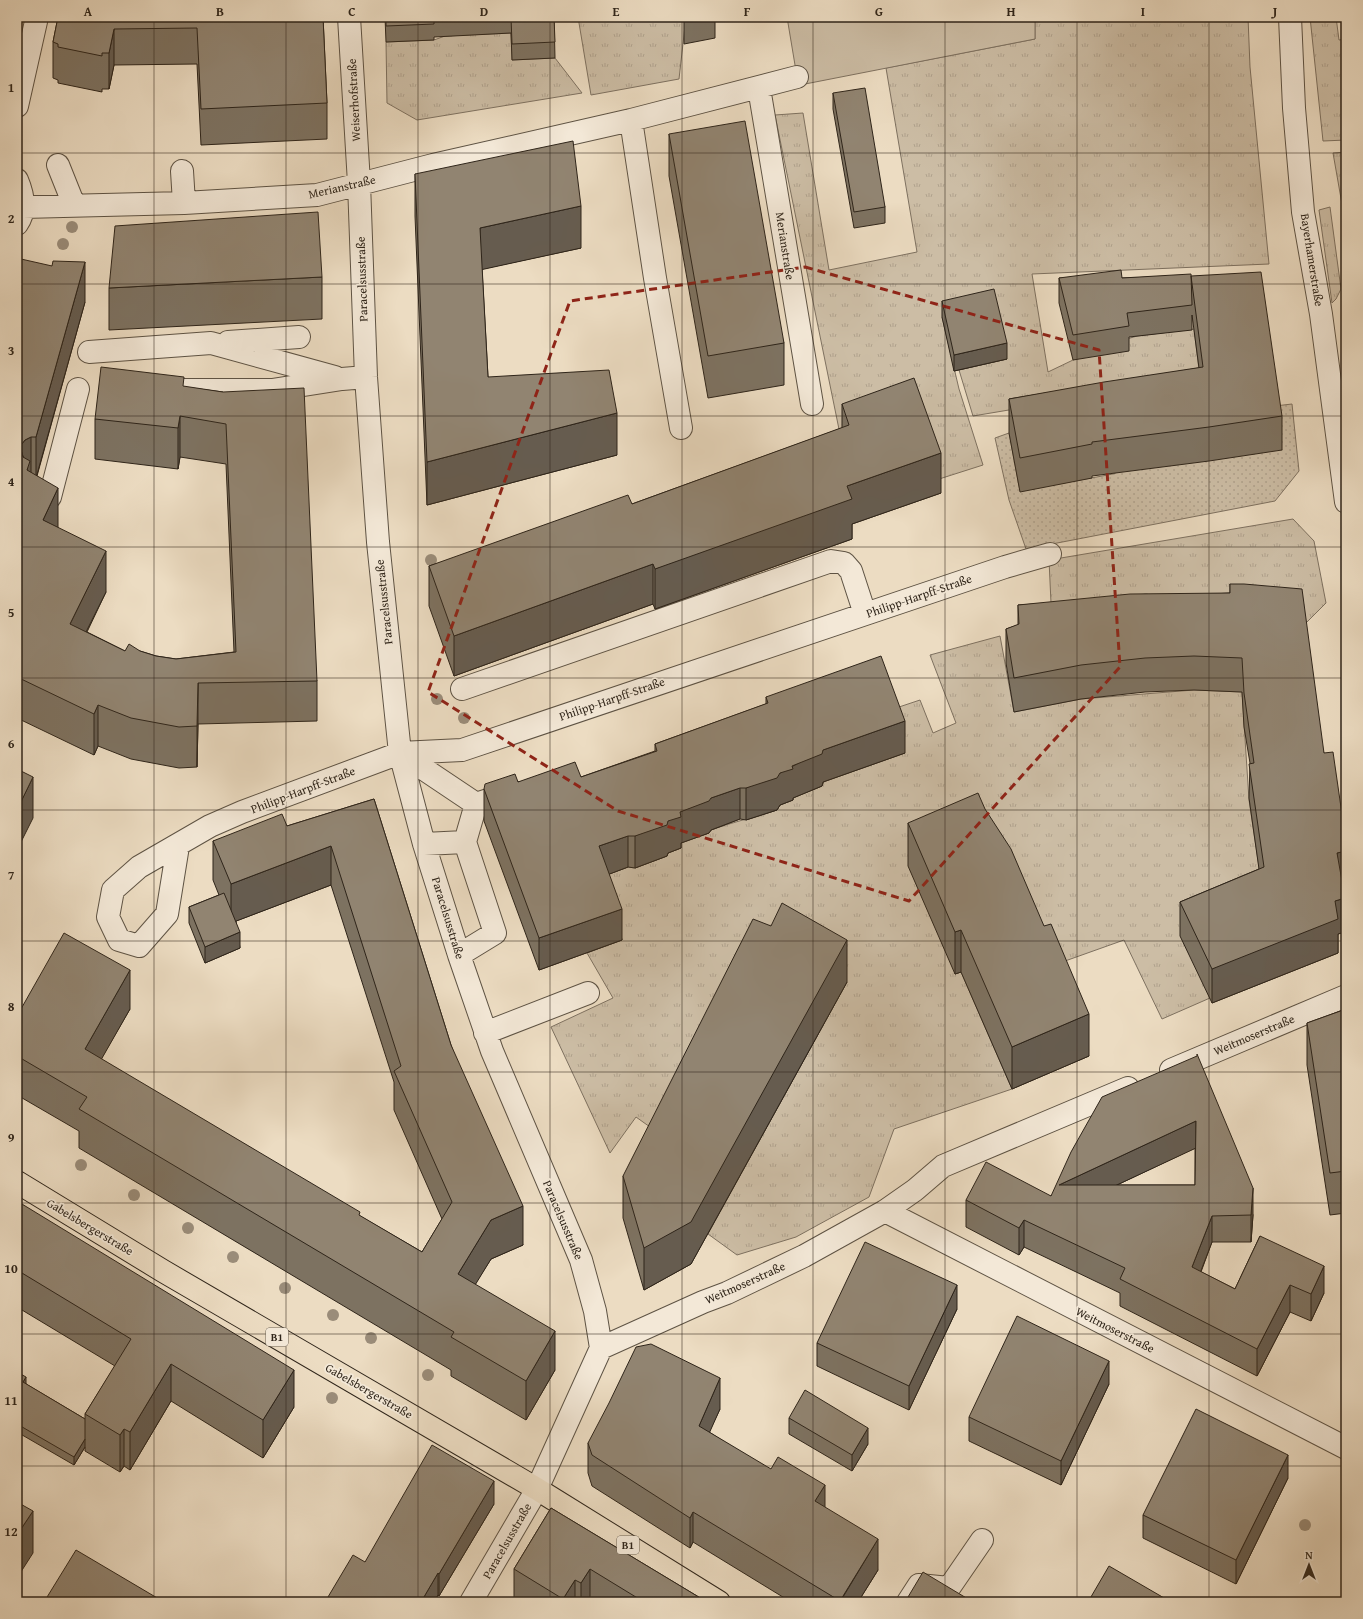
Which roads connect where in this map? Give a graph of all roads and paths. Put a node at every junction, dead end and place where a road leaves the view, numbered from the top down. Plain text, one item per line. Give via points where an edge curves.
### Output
1 (37, 17) edge
2 (349, 17) edge
3 (1290, 17) edge
4 (797, 77) dead end
5 (759, 88) junction
6 (17, 106) edge
7 (631, 120) junction
8 (58, 165) dead end
9 (182, 171) dead end
10 (17, 180) edge
11 (359, 183) junction
12 (184, 203) junction
13 (74, 205) junction
14 (20, 215) edge
15 (299, 338) dead end
16 (211, 343) junction
17 (89, 352) dead end
18 (366, 377) junction
19 (342, 379) junction
20 (78, 389) dead end
21 (154, 390) edge
22 (812, 404) dead end
23 (681, 428) dead end
24 (33, 490) edge
25 (1346, 502) edge
26 (1050, 554) dead end
27 (865, 614) junction
28 (462, 689) dead end
29 (400, 753) junction
30 (529, 787) edge
31 (476, 804) junction
32 (465, 842) junction
33 (424, 844) junction
34 (178, 846) dead end
35 (459, 956) junction
36 (588, 993) dead end
37 (1346, 996) edge
38 (485, 1033) junction
39 (17, 1182) edge
40 (885, 1211) junction
41 (600, 1348) junction
42 (1346, 1448) edge
43 (537, 1489) junction
44 (982, 1540) dead end
45 (471, 1602) edge
46 (720, 1602) edge
47 (908, 1602) edge

1 - 6 street
2 - 11 street, Weiserhofstraße
3 - 25 street, Bayerhamerstraße via 1294,108 1303,212
4 - 5 street, Merianstraße
5 - 7 street, Merianstraße
5 - 22 street, Merianstraße
7 - 11 street, Merianstraße
7 - 23 street
8 - 13 street
9 - 12 street
10 - 14 street via 22,191
11 - 12 street, Merianstraße via 317,195
11 - 18 street, Paracelsusstraße
12 - 13 street, Merianstraße
13 - 14 street, Merianstraße
15 - 16 street
16 - 17 street
16 - 19 street
18 - 19 street
18 - 29 street, Paracelsusstraße via 378,542
19 - 21 street via 272,390
20 - 24 street via 50,497
26 - 27 street, Philipp-Harpff-Straße
27 - 28 street via 851,571 844,563 831,561
27 - 29 street, Philipp-Harpff-Straße via 462,750
29 - 31 street
29 - 33 street, Paracelsusstraße
29 - 34 street, Philipp-Harpff-Straße via 242,812 210,826
30 - 31 street
31 - 32 street
32 - 33 street
32 - 35 street via 494,933
33 - 35 street, Paracelsusstraße
35 - 38 street, Paracelsusstraße
36 - 38 street
37 - 40 street, Weitmoserstraße via 943,1166
38 - 41 street, Paracelsusstraße via 581,1260 595,1310
39 - 43 main road, Gabelsbergerstraße / B1 via 163,1271
40 - 41 street, Weitmoserstraße via 804,1256 727,1293
40 - 42 street, Weitmoserstraße
41 - 43 street, Paracelsusstraße
43 - 45 street, Paracelsusstraße
43 - 46 main road, Gabelsbergerstraße / B1
44 - 47 street via 949,1588 919,1586

